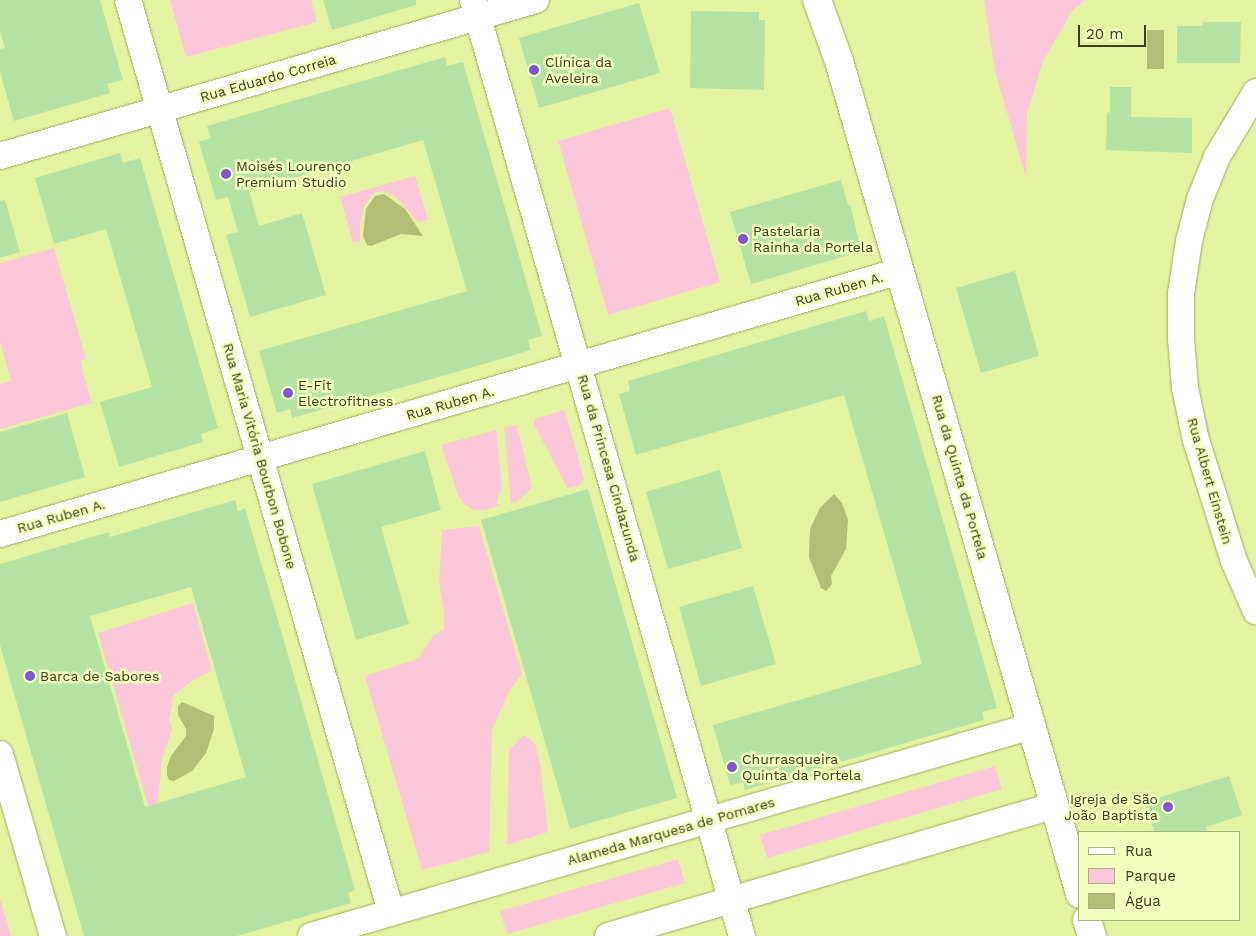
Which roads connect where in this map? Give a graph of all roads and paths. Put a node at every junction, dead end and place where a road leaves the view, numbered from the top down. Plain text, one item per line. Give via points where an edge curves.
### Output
1 (128, 0) edge
2 (536, 0) edge
3 (817, 0) edge
4 (836, 0) edge
5 (476, 8) edge
6 (839, 61) junction
7 (1256, 92) edge
8 (160, 110) junction
9 (0, 156) edge
10 (900, 271) junction
11 (579, 365) junction
12 (260, 458) junction
13 (0, 534) edge
14 (1256, 611) edge
15 (1032, 726) junction
16 (0, 754) edge
17 (1054, 806) junction
18 (710, 820) junction
19 (1078, 887) edge
20 (733, 900) junction
21 (392, 912) junction
22 (1087, 921) edge
23 (53, 936) edge
24 (311, 936) edge
25 (608, 936) edge
26 (742, 936) edge
27 (1092, 936) edge

1 - 8 street, Rua Maria Vitória Bourbon Bobone
2 - 5 street, Rua Eduardo Correia
3 - 6 street, Rua da Quinta da Portela
4 - 6 street, Rua da Quinta da Portela
5 - 8 street, Rua Eduardo Correia
5 - 11 street, Rua da Princesa Cindazunda
6 - 10 street, Rua da Quinta da Portela
7 - 14 street, Rua Albert Einstein via 1217,157 1200,199 1189,241 1181,294 1185,388 1196,440 1234,561
8 - 9 street, Rua Eduardo Correia
8 - 12 street, Rua Maria Vitória Bourbon Bobone
10 - 11 street, Rua Ruben A.
10 - 15 street, Rua da Quinta da Portela
11 - 12 street, Rua Ruben A.
11 - 18 street, Rua da Princesa Cindazunda
12 - 13 street, Rua Ruben A.
12 - 21 street, Rua Maria Vitória Bourbon Bobone
15 - 17 street, Rua da Quinta da Portela
15 - 18 street, Alameda Marquesa de Pomares
16 - 23 street
17 - 19 street, Rua da Quinta da Portela
17 - 20 street
18 - 20 street, Rua da Princesa Cindazunda
18 - 21 street, Alameda Marquesa de Pomares
20 - 25 street
20 - 26 street, Rua da Princesa Cindazunda
21 - 24 street, Alameda Marquesa de Pomares
22 - 27 street

